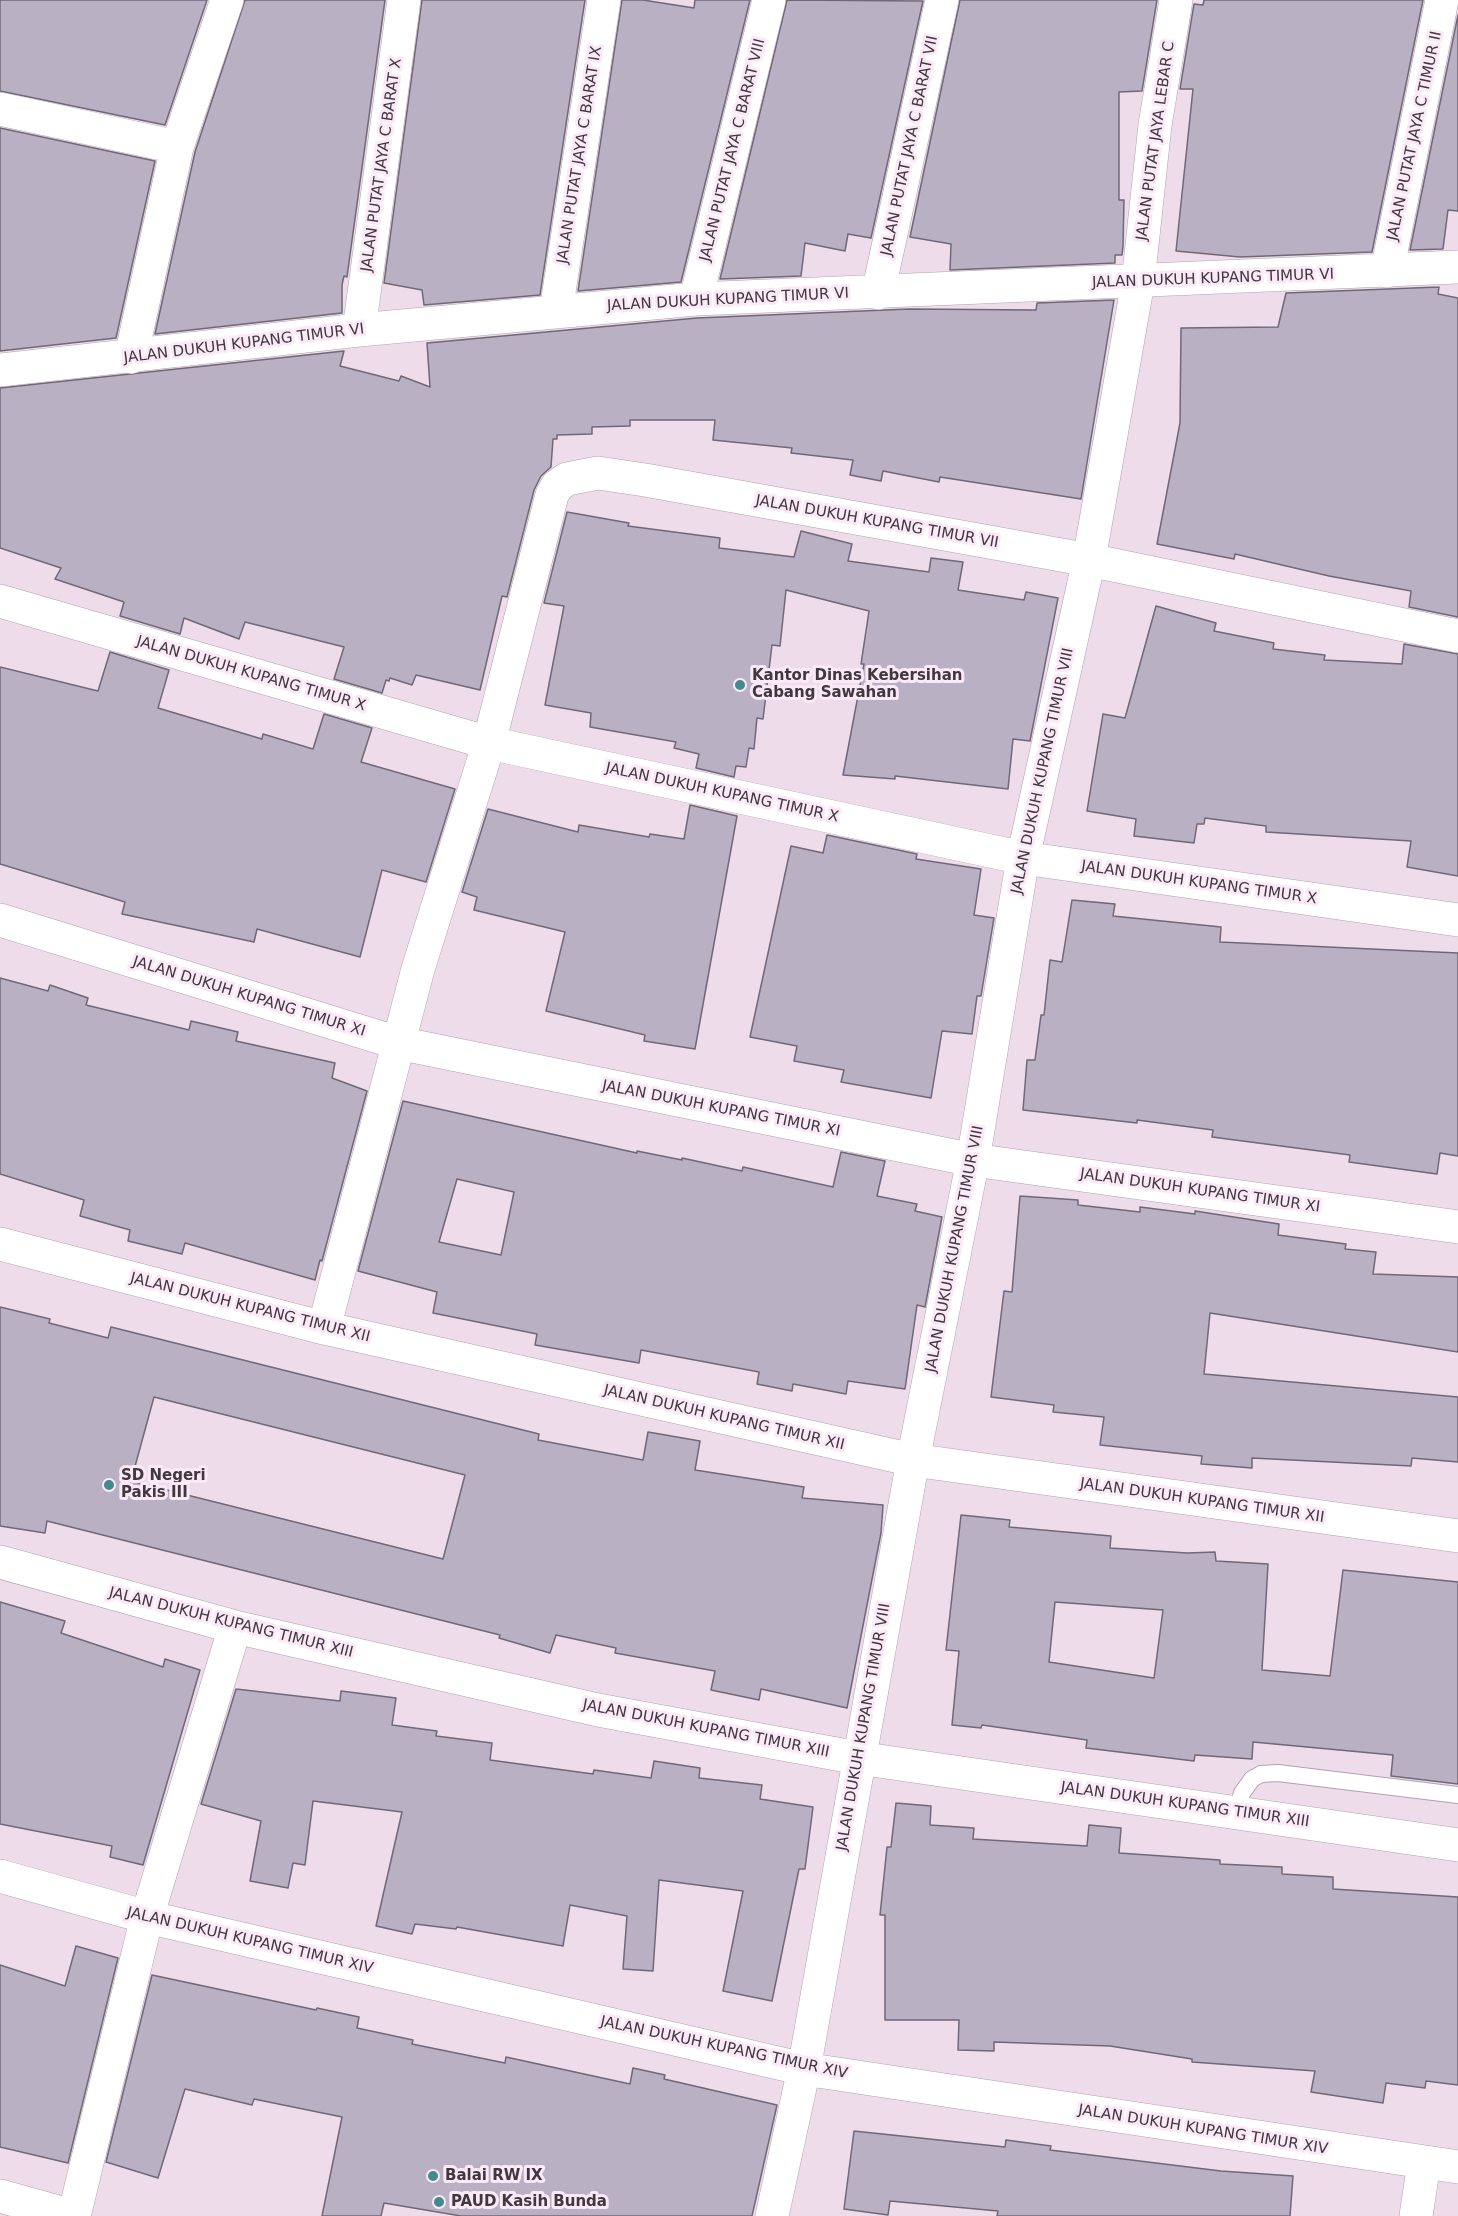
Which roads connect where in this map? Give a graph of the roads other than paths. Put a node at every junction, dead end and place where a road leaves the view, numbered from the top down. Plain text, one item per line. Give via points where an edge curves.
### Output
1 (227, 0) edge
2 (604, 0) edge
3 (769, 0) edge
4 (942, 0) edge
5 (1176, 0) edge
6 (1442, 0) edge
7 (401, 1) edge
8 (0, 110) edge
9 (177, 147) junction
10 (1458, 267) edge
11 (1387, 271) junction
12 (1138, 282) junction
13 (878, 293) junction
14 (696, 299) junction
15 (556, 311) junction
16 (359, 330) junction
17 (131, 357) junction
18 (0, 370) edge
19 (1089, 560) junction
20 (0, 601) edge
21 (1458, 636) edge
22 (489, 742) junction
23 (1023, 858) junction
24 (1458, 920) edge
25 (0, 921) edge
26 (398, 1043) junction
27 (973, 1160) junction
28 (1458, 1227) edge
29 (0, 1244) edge
30 (324, 1328) junction
31 (913, 1460) junction
32 (1458, 1536) edge
33 (0, 1562) edge
34 (235, 1628) junction
35 (858, 1758) junction
36 (1458, 1795) edge
37 (1237, 1811) junction
38 (1458, 1845) edge
39 (0, 1876) edge
40 (147, 1917) junction
41 (804, 2069) junction
42 (1424, 2163) junction
43 (1458, 2167) edge
44 (0, 2196) edge
45 (73, 2216) edge
46 (772, 2216) edge
47 (1416, 2216) edge

1 - 9 street
2 - 15 street, JALAN PUTAT JAYA C BARAT IX
3 - 14 street, JALAN PUTAT JAYA C BARAT VIII
4 - 13 street, JALAN PUTAT JAYA C BARAT VII
5 - 12 street, JALAN PUTAT JAYA LEBAR C via 1155,126
6 - 11 street, JALAN PUTAT JAYA C TIMUR II
7 - 16 street, JALAN PUTAT JAYA C BARAT X
8 - 9 street
9 - 17 street
10 - 11 street, JALAN DUKUH KUPANG TIMUR VI
11 - 12 street, JALAN DUKUH KUPANG TIMUR VI
12 - 13 street, JALAN DUKUH KUPANG TIMUR VI
12 - 19 street, JALAN DUKUH KUPANG TIMUR VIII
13 - 14 street, JALAN DUKUH KUPANG TIMUR VI
14 - 15 street, JALAN DUKUH KUPANG TIMUR VI
15 - 16 street, JALAN DUKUH KUPANG TIMUR VI
16 - 17 street, JALAN DUKUH KUPANG TIMUR VI
17 - 18 street, JALAN DUKUH KUPANG TIMUR VI
19 - 21 street, JALAN DUKUH KUPANG TIMUR VII
19 - 22 street, JALAN DUKUH KUPANG TIMUR VII via 645,480 598,473 575,477 557,486 552,495
19 - 23 street, JALAN DUKUH KUPANG TIMUR VIII
20 - 22 street, JALAN DUKUH KUPANG TIMUR X
22 - 23 street, JALAN DUKUH KUPANG TIMUR X
22 - 26 street, JALAN DUKUH KUPANG TIMUR VII
23 - 24 street, JALAN DUKUH KUPANG TIMUR X
23 - 27 street, JALAN DUKUH KUPANG TIMUR VIII
25 - 26 street, JALAN DUKUH KUPANG TIMUR XI
26 - 27 street, JALAN DUKUH KUPANG TIMUR XI
26 - 30 street, JALAN DUKUH KUPANG TIMUR VII
27 - 28 street, JALAN DUKUH KUPANG TIMUR XI
27 - 31 street, JALAN DUKUH KUPANG TIMUR VIII
29 - 30 street, JALAN DUKUH KUPANG TIMUR XII
30 - 31 street, JALAN DUKUH KUPANG TIMUR XII
31 - 32 street, JALAN DUKUH KUPANG TIMUR XII
31 - 35 street, JALAN DUKUH KUPANG TIMUR VIII
33 - 34 street, JALAN DUKUH KUPANG TIMUR XIII
34 - 35 street, JALAN DUKUH KUPANG TIMUR XIII via 598,1710
34 - 40 street
35 - 37 street, JALAN DUKUH KUPANG TIMUR XIII
35 - 41 street, JALAN DUKUH KUPANG TIMUR VIII
36 - 37 lane via 1296,1774 1261,1774 1246,1786
37 - 38 street, JALAN DUKUH KUPANG TIMUR XIII
39 - 40 street, JALAN DUKUH KUPANG TIMUR XIV
40 - 41 street, JALAN DUKUH KUPANG TIMUR XIV
40 - 45 street
41 - 42 street, JALAN DUKUH KUPANG TIMUR XIV
41 - 46 street, JALAN DUKUH KUPANG TIMUR VIII
42 - 43 street, JALAN DUKUH KUPANG TIMUR XIV
42 - 47 street
44 - 45 street

